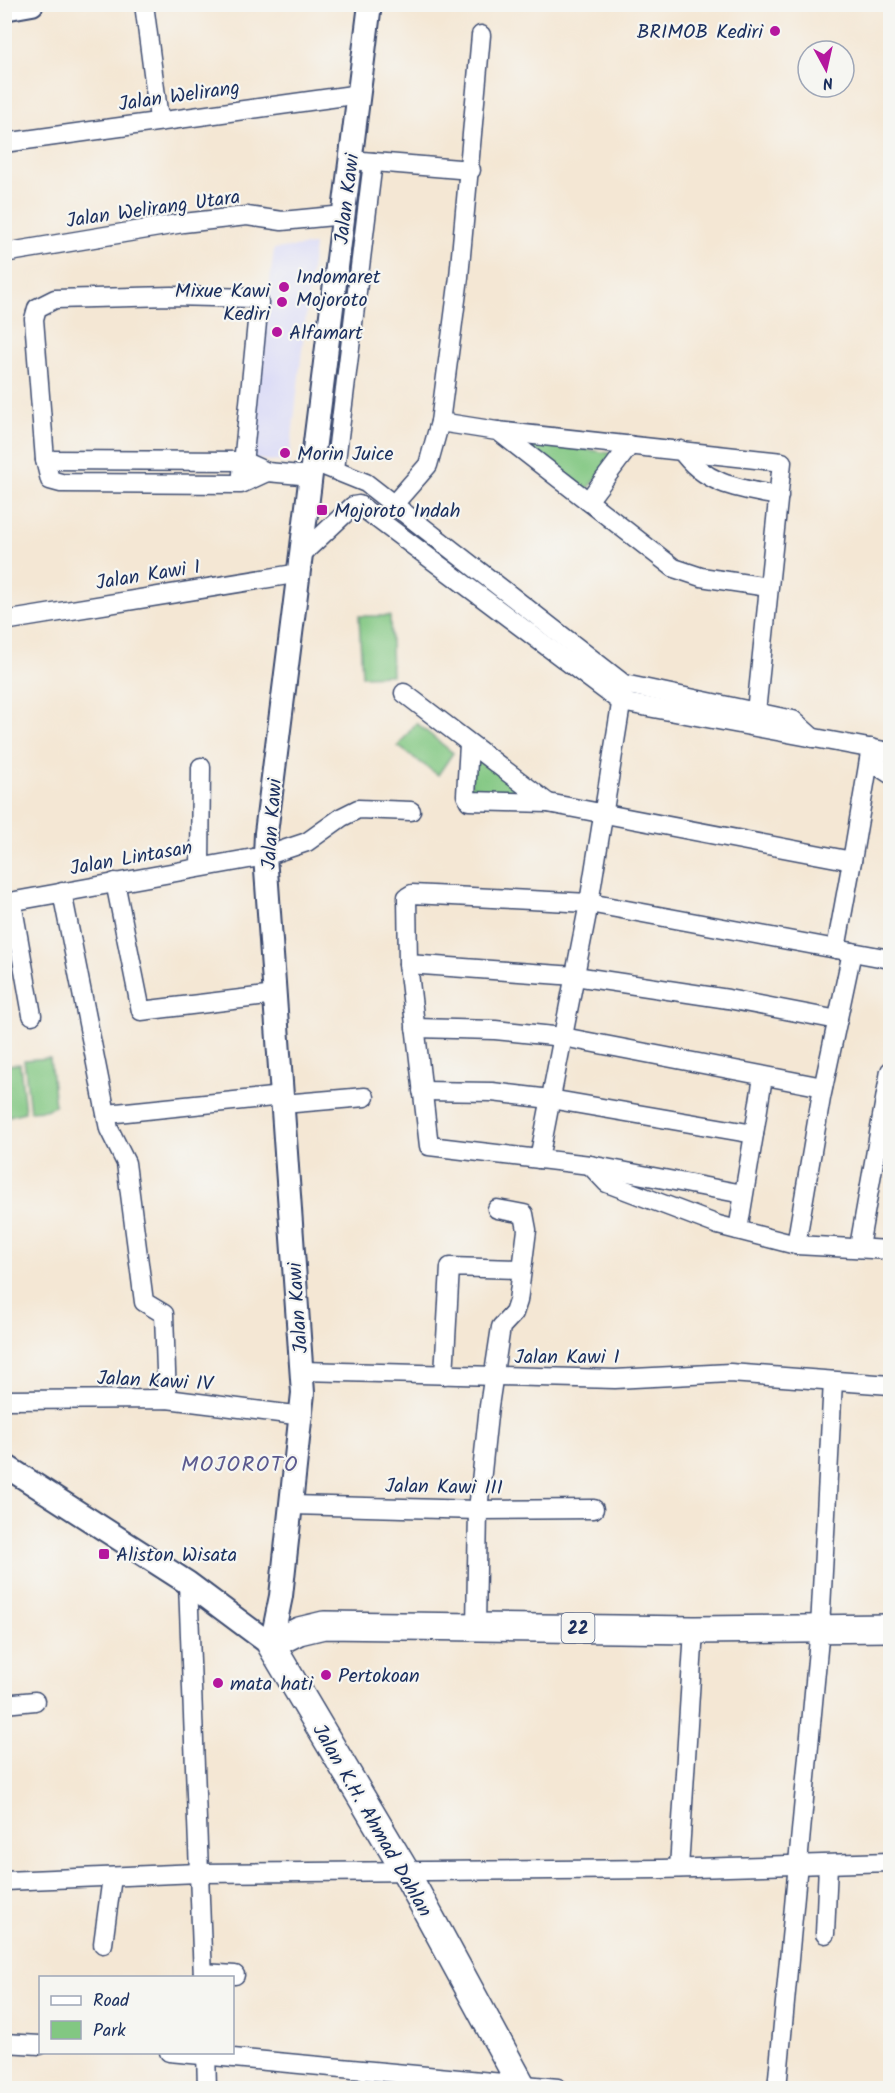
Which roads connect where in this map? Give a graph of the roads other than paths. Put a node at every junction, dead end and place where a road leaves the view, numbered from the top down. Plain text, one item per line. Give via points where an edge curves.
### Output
1 (32, 4) edge
2 (144, 4) edge
3 (370, 4) edge
4 (4, 9) edge
5 (481, 35) dead end
6 (360, 94) junction
7 (159, 119) junction
8 (4, 143) edge
9 (362, 161) junction
10 (471, 170) junction
11 (344, 214) junction
12 (4, 253) edge
13 (440, 422) junction
14 (498, 431) junction
15 (630, 445) junction
16 (681, 450) junction
17 (45, 460) junction
18 (243, 461) junction
19 (321, 469) junction
20 (267, 472) junction
21 (241, 484) junction
22 (779, 496) junction
23 (588, 501) junction
24 (394, 504) junction
25 (429, 532) junction
26 (418, 547) junction
27 (301, 563) junction
28 (768, 587) junction
29 (4, 621) edge
30 (404, 693) dead end
31 (622, 693) junction
32 (756, 712) junction
33 (813, 738) junction
34 (469, 744) junction
35 (891, 752) edge
36 (870, 754) junction
37 (201, 767) dead end
38 (891, 774) edge
39 (548, 803) junction
40 (411, 811) dead end
41 (605, 813) junction
42 (265, 856) junction
43 (852, 861) junction
44 (200, 867) junction
45 (115, 882) junction
46 (62, 892) junction
47 (8, 902) edge
48 (589, 903) junction
49 (844, 951) junction
50 (891, 959) edge
51 (408, 964) junction
52 (575, 976) junction
53 (275, 995) junction
54 (32, 1015) dead end
55 (837, 1020) junction
56 (415, 1028) junction
57 (563, 1037) junction
58 (891, 1071) edge
59 (763, 1077) junction
60 (823, 1087) junction
61 (422, 1091) junction
62 (365, 1097) dead end
63 (550, 1099) junction
64 (282, 1100) junction
65 (107, 1114) junction
66 (754, 1134) junction
67 (539, 1159) junction
68 (590, 1166) junction
69 (743, 1194) junction
70 (497, 1209) dead end
71 (738, 1230) junction
72 (796, 1245) junction
73 (859, 1247) junction
74 (891, 1250) edge
75 (521, 1269) junction
76 (302, 1371) junction
77 (444, 1375) junction
78 (493, 1378) junction
79 (833, 1381) junction
80 (891, 1385) edge
81 (167, 1399) junction
82 (4, 1400) edge
83 (303, 1416) junction
84 (4, 1465) edge
85 (292, 1505) junction
86 (594, 1509) dead end
87 (478, 1510) junction
88 (188, 1583) junction
89 (476, 1626) junction
90 (820, 1628) junction
91 (891, 1628) edge
92 (694, 1630) junction
93 (271, 1645) junction
94 (35, 1701) dead end
95 (4, 1704) edge
96 (891, 1862) edge
97 (828, 1865) junction
98 (798, 1866) junction
99 (679, 1868) junction
100 (404, 1869) junction
101 (199, 1873) junction
102 (112, 1877) junction
103 (4, 1881) edge
104 (825, 1934) dead end
105 (103, 1944) dead end
106 (203, 1975) edge
107 (235, 1975) dead end
108 (4, 2043) edge
109 (39, 2045) edge
110 (206, 2054) edge
111 (207, 2088) edge
112 (523, 2088) edge
113 (558, 2088) edge
114 (777, 2088) edge

1 - 4 main road
2 - 7 street
3 - 6 main road, Jalan Kawi
5 - 10 street
6 - 7 street, Jalan Welirang
6 - 9 main road, Jalan Kawi
7 - 8 street, Jalan Welirang
9 - 10 street
9 - 11 main road, Jalan Kawi
9 - 19 street
10 - 13 street
11 - 12 street, Jalan Welirang Utara via 282,221 247,216 183,223
11 - 19 main road, Jalan Kawi
13 - 14 street
13 - 24 street via 428,465
14 - 15 street
14 - 23 street
15 - 16 street
15 - 23 street
16 - 22 street via 691,464 721,483
16 - 22 street via 782,462
17 - 18 street
17 - 18 street via 34,319 37,308 55,299 171,296 254,298 259,302
17 - 21 street via 53,483
18 - 20 street
18 - 21 street
19 - 20 street
19 - 24 street via 366,483
19 - 27 main road, Jalan Kawi
20 - 21 street
22 - 28 street
23 - 28 street via 674,568 701,577
24 - 25 street
25 - 26 street
25 - 31 street
26 - 27 street via 356,505
26 - 31 street
27 - 29 street, Jalan Kawi I
27 - 42 main road, Jalan Kawi
28 - 32 street
30 - 34 street
31 - 32 street
31 - 33 street
31 - 41 street
32 - 33 street via 794,720
33 - 36 street
34 - 39 street
34 - 39 street via 469,801
35 - 36 street
36 - 38 street
36 - 43 street
37 - 44 street
39 - 41 street
40 - 42 street, Jalan Lintasan via 358,809 307,842
41 - 43 street
41 - 48 street
42 - 44 street, Jalan Lintasan
42 - 53 main road, Jalan Kawi
43 - 49 street
44 - 45 street, Jalan Lintasan
45 - 46 street, Jalan Lintasan
45 - 53 street via 141,1011
46 - 47 street, Jalan Lintasan
46 - 65 street
47 - 54 street
48 - 49 street
48 - 51 street via 408,895
48 - 52 street
49 - 50 street
49 - 55 street
51 - 52 street
51 - 56 street
52 - 55 street
52 - 57 street
53 - 64 main road, Jalan Kawi
55 - 60 street
56 - 57 street
56 - 61 street
57 - 59 street
57 - 63 street
58 - 73 street
59 - 60 street
59 - 66 street
60 - 72 street
61 - 63 street via 492,1092
61 - 67 street via 429,1146
62 - 64 street
63 - 66 street
63 - 67 street
64 - 65 street
64 - 76 main road, Jalan Kawi
65 - 81 street via 112,1136 126,1163 144,1302 164,1314
66 - 69 street
67 - 68 street
68 - 69 street
68 - 71 street via 608,1183
69 - 71 street
70 - 75 street via 526,1216
71 - 72 street
72 - 73 street
73 - 74 street
75 - 77 street via 450,1267
75 - 78 street via 514,1313 501,1327
76 - 77 street, Jalan Kawi I
76 - 83 main road, Jalan Kawi
77 - 78 street, Jalan Kawi I
78 - 79 street, Jalan Kawi I via 615,1379 730,1372
78 - 87 street
79 - 80 street, Jalan Kawi I
79 - 90 street
81 - 82 street, Jalan Kawi IV
81 - 83 street, Jalan Kawi IV
83 - 85 main road, Jalan Kawi
84 - 88 main road, Jalan K.H. Ahmad Dahlan
85 - 87 street, Jalan Kawi III
85 - 93 main road, Jalan Kawi via 282,1596
86 - 87 street, Jalan Kawi III
87 - 89 street
88 - 93 main road, Jalan K.H. Ahmad Dahlan
88 - 101 street
89 - 92 highway, 22
89 - 93 highway, 22 via 324,1625 299,1631
90 - 91 highway, 22
90 - 92 highway, 22
90 - 98 street
92 - 99 street
93 - 100 highway, Jalan K.H. Ahmad Dahlan
94 - 95 street
96 - 97 street
97 - 98 street
97 - 104 street
98 - 99 street
98 - 114 street
99 - 100 street
100 - 101 street
100 - 112 highway, Jalan K.H. Ahmad Dahlan
101 - 102 street
101 - 106 street
102 - 103 street
102 - 105 street
106 - 107 street
108 - 109 street
110 - 111 street
110 - 112 street
112 - 113 street

